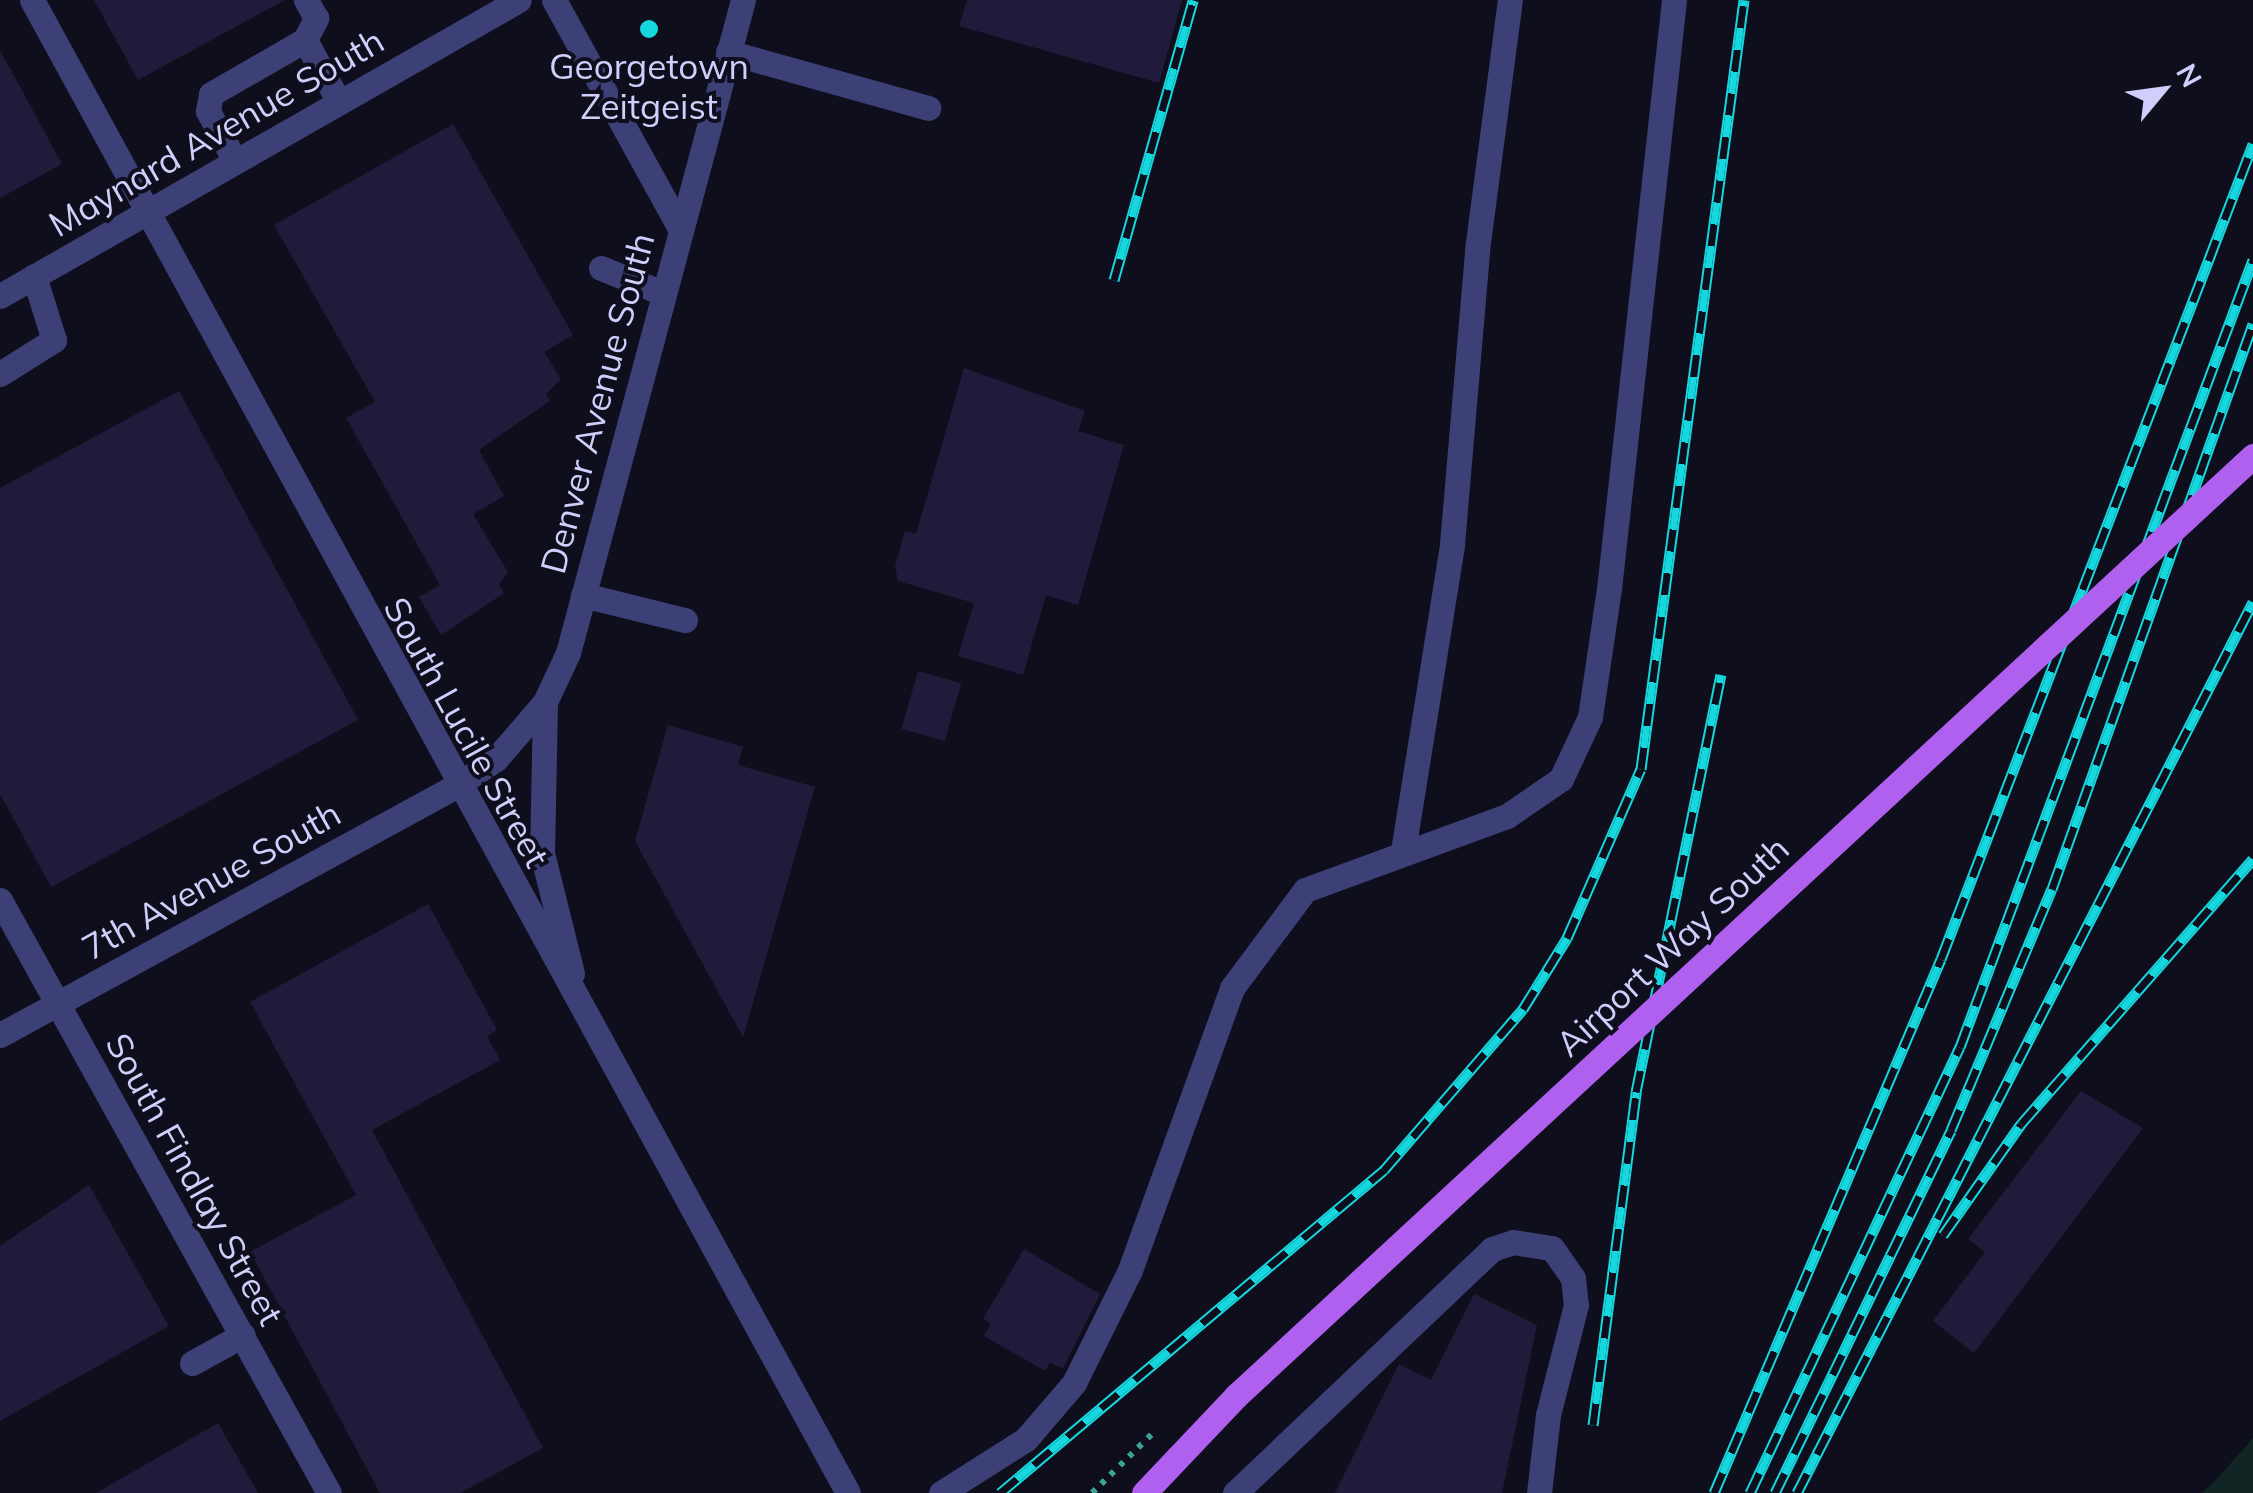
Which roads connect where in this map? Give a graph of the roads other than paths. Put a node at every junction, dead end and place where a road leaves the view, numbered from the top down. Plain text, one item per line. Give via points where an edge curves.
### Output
1 (32, 0) edge
2 (306, 0) edge
3 (519, 0) edge
4 (554, 0) edge
5 (742, 0) edge
6 (1510, 0) edge
7 (1674, 0) edge
8 (305, 40) junction
9 (728, 52) junction
10 (339, 102) junction
11 (928, 108) dead end
12 (236, 161) junction
13 (146, 212) junction
14 (679, 226) junction
15 (601, 268) dead end
16 (34, 276) junction
17 (663, 293) junction
18 (0, 296) edge
19 (0, 374) edge
20 (2253, 456) edge
21 (583, 594) junction
22 (686, 620) dead end
23 (545, 702) junction
24 (456, 786) junction
25 (1404, 851) junction
26 (0, 900) edge
27 (57, 1005) junction
28 (592, 1034) junction
29 (0, 1035) edge
30 (242, 1335) junction
31 (192, 1362) dead end
32 (329, 1493) edge
33 (848, 1493) edge
34 (941, 1493) edge
35 (1144, 1493) edge
36 (1235, 1493) edge
37 (1539, 1493) edge

1 - 13 street, South Lucile Street
2 - 8 street via 316,18
3 - 10 street, Maynard Avenue South
4 - 14 street
5 - 9 street, Denver Avenue South
6 - 25 street via 1477,250 1452,544
7 - 25 street via 1590,717 1561,779 1508,816
8 - 10 street
8 - 12 street via 211,94 208,111
9 - 11 street
9 - 14 street, Denver Avenue South
10 - 12 street, Maynard Avenue South
12 - 13 street, Maynard Avenue South
13 - 16 street, Maynard Avenue South
13 - 24 street, South Lucile Street
14 - 17 street, Denver Avenue South
15 - 17 street
16 - 18 street, Maynard Avenue South
16 - 19 street via 54,340
17 - 21 street, Denver Avenue South
20 - 35 main road, Airport Way South, bridge via 1236,1396
21 - 22 street
21 - 23 street, Denver Avenue South
23 - 24 street, Denver Avenue South via 496,759
23 - 28 street via 542,853
24 - 27 street, 7th Avenue South
24 - 28 street, South Lucile Street
25 - 34 street via 1306,890 1232,988 1130,1270 1074,1384 1026,1439
26 - 27 street, South Findlay Street
27 - 29 street, 7th Avenue South
27 - 30 street, South Findlay Street
28 - 33 street, South Lucile Street
30 - 31 street
30 - 32 street, South Findlay Street
36 - 37 street via 1492,1250 1513,1242 1552,1248 1574,1278 1576,1306 1548,1414

